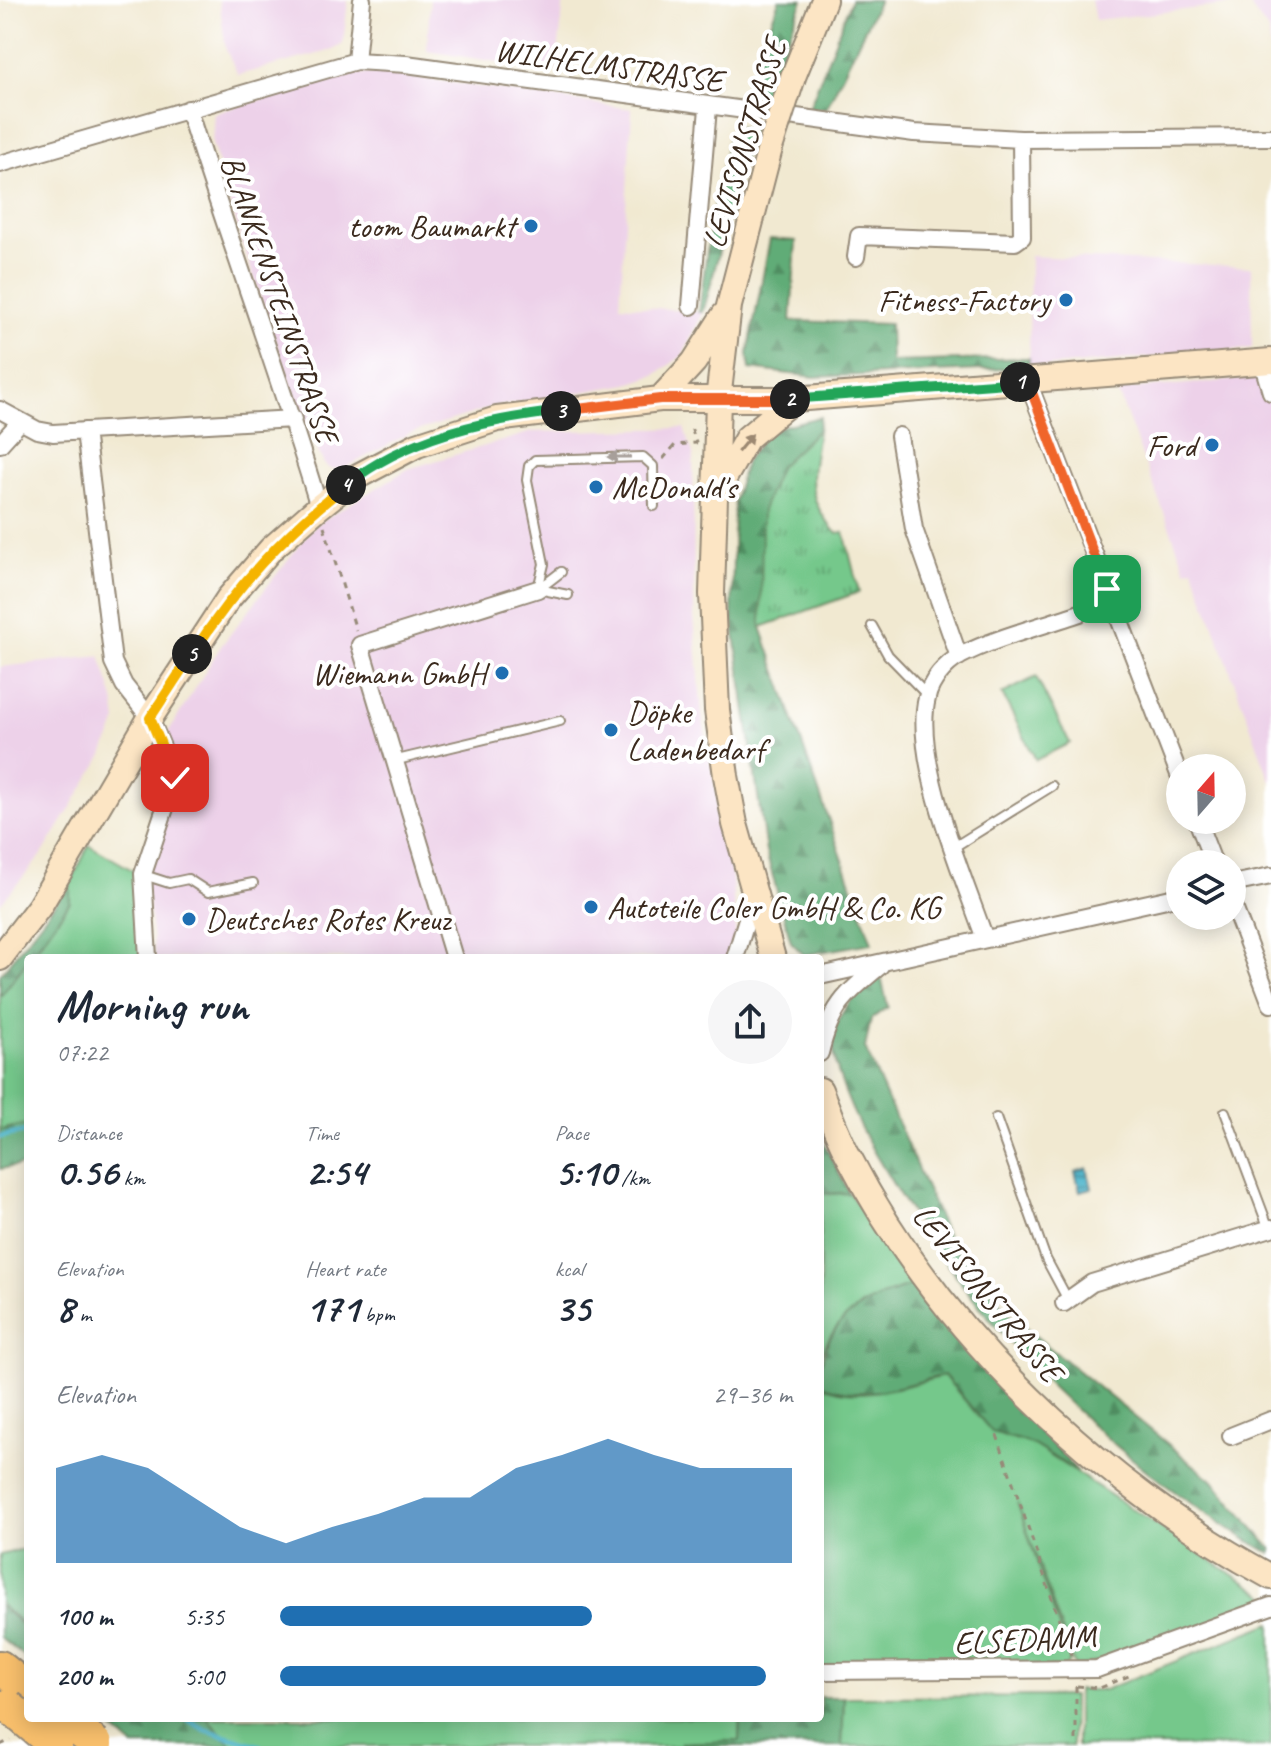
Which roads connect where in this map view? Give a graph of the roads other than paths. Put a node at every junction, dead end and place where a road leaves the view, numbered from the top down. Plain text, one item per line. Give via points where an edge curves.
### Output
1 (362, 0) edge
2 (824, 0) edge
3 (356, 61) junction
4 (708, 108) junction
5 (188, 109) junction
6 (1271, 137) edge
7 (1021, 139) junction
8 (0, 164) edge
9 (856, 257) dead end
10 (691, 306) dead end
11 (729, 306) junction
12 (1266, 361) edge
13 (1028, 382) junction
14 (1271, 392) edge
15 (660, 399) junction
16 (794, 399) junction
17 (718, 400) junction
18 (0, 410) edge
19 (293, 419) junction
20 (20, 422) junction
21 (85, 431) junction
22 (899, 436) dead end
23 (0, 444) edge
24 (713, 501) junction
25 (654, 506) dead end
26 (319, 507) junction
27 (561, 572) dead end
28 (538, 589) junction
29 (568, 595) dead end
30 (1080, 613) dead end
31 (872, 626) dead end
32 (959, 657) junction
33 (927, 695) junction
34 (150, 718) junction
35 (560, 721) dead end
36 (1171, 754) edge
37 (397, 760) junction
38 (1052, 786) dead end
39 (954, 847) junction
40 (143, 874) junction
41 (1271, 876) edge
42 (1246, 881) edge
43 (253, 883) dead end
44 (755, 895) junction
45 (1166, 899) edge
46 (1243, 930) edge
47 (985, 939) junction
48 (148, 954) edge
49 (453, 954) edge
50 (736, 954) edge
51 (772, 954) edge
52 (0, 958) edge
53 (885, 962) junction
54 (824, 975) edge
55 (1271, 1004) edge
56 (824, 1035) edge
57 (824, 1099) edge
58 (1225, 1112) dead end
59 (996, 1118) dead end
60 (1270, 1228) edge
61 (1066, 1302) joint
62 (1271, 1420) edge
63 (1231, 1436) dead end
64 (1271, 1577) edge
65 (1271, 1606) edge
66 (0, 1667) edge
67 (824, 1671) edge
68 (12, 1699) edge
69 (34, 1722) edge
70 (68, 1722) edge
71 (97, 1745) edge
72 (56, 1746) edge

1 - 3 street
2 - 11 main road, LEVISONSTRASSE, bridge via 770,148
3 - 4 street, WILHELMSTRASSE
3 - 5 street, WILHELMSTRASSE
4 - 7 street, WILHELMSTRASSE via 914,133
4 - 10 street
5 - 8 street, WILHELMSTRASSE
5 - 19 street, BLANKENSTEINSTRASSE
6 - 7 street, WILHELMSTRASSE
7 - 9 street via 1022,237 1015,242 859,236
11 - 15 main road, LEVISONSTRASSE via 694,362
11 - 17 main road, LEVISONSTRASSE
12 - 13 main road
12 - 14 street
13 - 16 main road
13 - 36 street
15 - 17 main road
15 - 26 main road via 497,419 444,434 358,476
16 - 17 main road
24 -> 16 main road, LEVISONSTRASSE via 747,438
17 - 24 main road, LEVISONSTRASSE
18 - 20 street
19 - 21 street
19 - 26 street, BLANKENSTEINSTRASSE
20 - 21 street via 53,433
20 - 23 street
21 - 34 street via 113,662
22 - 32 street via 914,529
24 - 44 main road, LEVISONSTRASSE via 717,710 735,824
25 -> 28 lane via 653,466 643,457 544,457 529,466 527,480 544,564
26 - 34 main road via 271,549 228,599
27 - 28 lane
28 - 29 lane
28 - 37 street via 360,645
30 - 32 street
31 - 33 lane via 895,664
32 - 33 street
33 - 39 street via 925,732 932,781
34 - 40 street via 175,778
34 - 52 main road via 39,907
35 - 37 lane
37 - 49 street
38 - 39 lane
39 - 47 street
40 - 43 lane via 169,883 188,879 208,892
40 - 48 street
41 - 42 street
44 - 50 street
44 - 51 main road, LEVISONSTRASSE
45 - 47 street
46 - 55 street
47 - 53 street
53 - 54 street
53 - 56 street via 841,997
57 - 64 main road, LEVISONSTRASSE via 849,1157 920,1269 1026,1397 1130,1487
58 - 60 lane
59 - 61 lane
60 - 61 street via 1092,1283
62 - 63 street
65 - 67 street, ELSEDAMM via 1076,1679
66 - 68 highway
69 - 72 highway, bridge
70 - 71 highway, bridge

